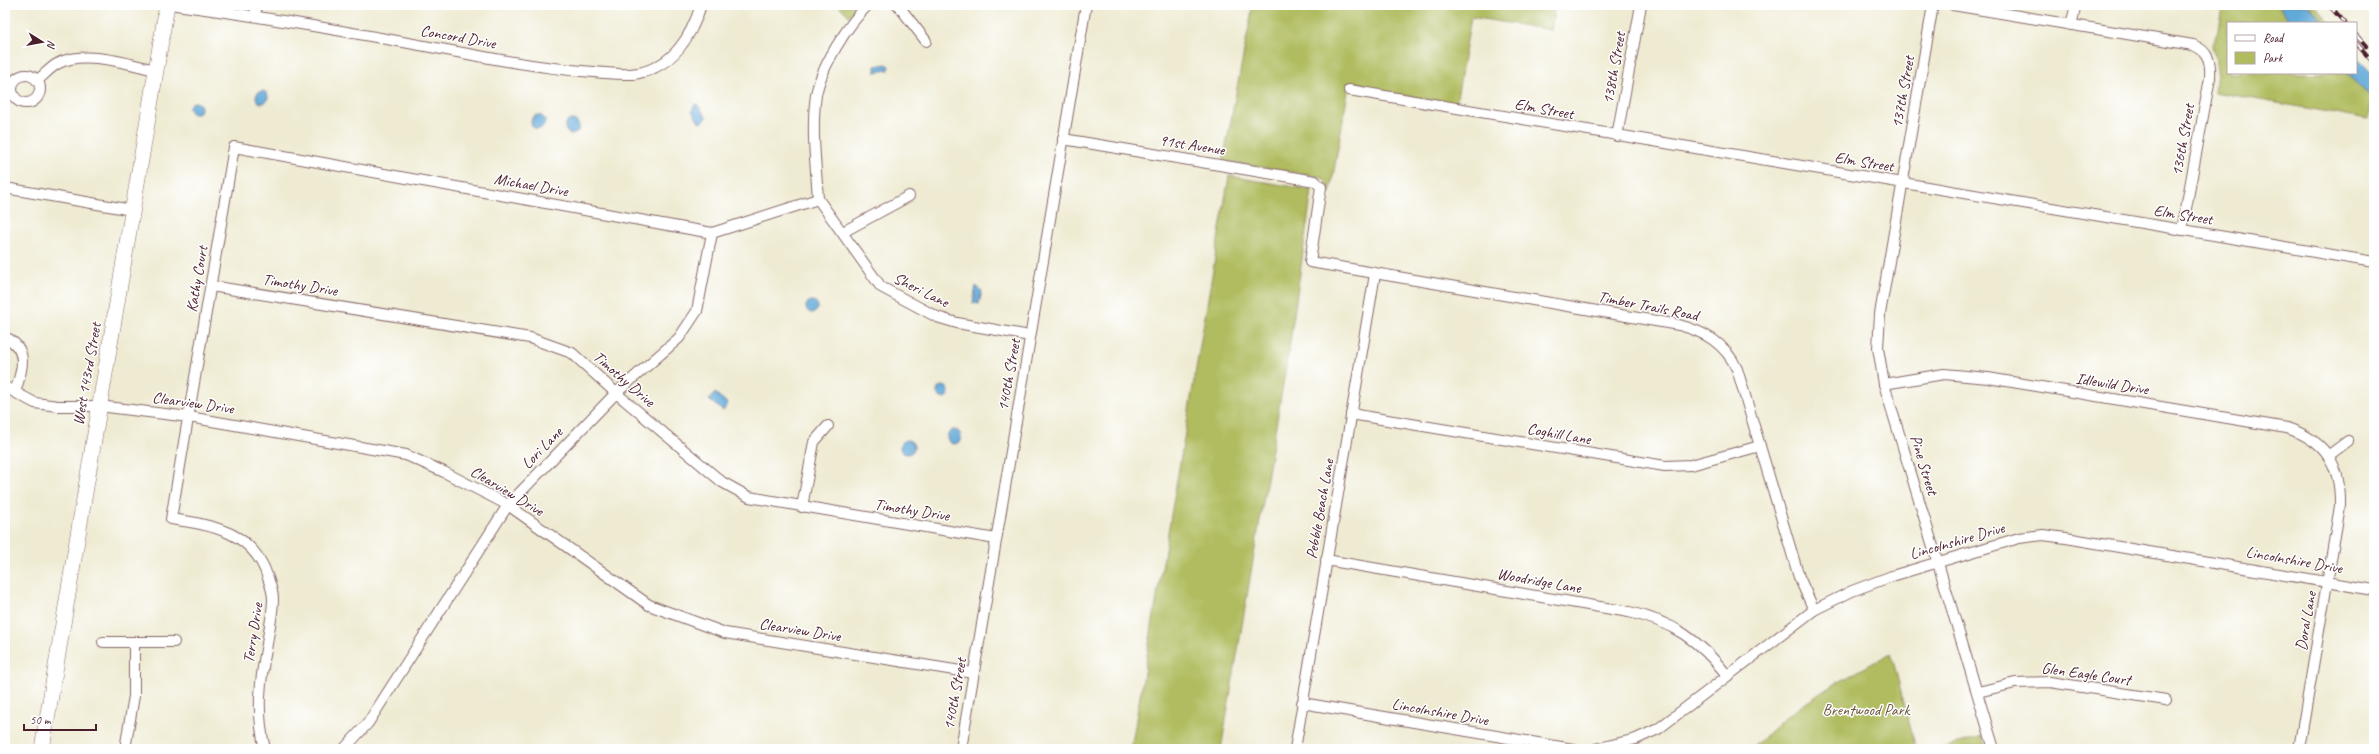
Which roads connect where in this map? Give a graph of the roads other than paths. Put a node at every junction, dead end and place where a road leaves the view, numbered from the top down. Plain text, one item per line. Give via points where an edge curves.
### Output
1 (167, 5) edge
2 (176, 5) edge
3 (701, 5) edge
4 (868, 5) edge
5 (898, 5) edge
6 (1086, 5) edge
7 (1641, 5) edge
8 (1933, 5) edge
9 (1953, 5) edge
10 (2076, 5) edge
11 (256, 10) edge
12 (2072, 25) junction
13 (926, 41) dead end
14 (156, 70) junction
15 (38, 80) dead end
16 (1349, 90) dead end
17 (1617, 136) junction
18 (1063, 139) junction
19 (234, 147) joint
20 (1902, 183) junction
21 (5, 188) edge
22 (909, 196) dead end
23 (818, 199) junction
24 (132, 210) junction
25 (2182, 230) junction
26 (843, 232) junction
27 (712, 233) junction
28 (1310, 262) joint
29 (2374, 262) edge
30 (1375, 274) junction
31 (211, 286) junction
32 (1030, 336) junction
33 (5, 337) edge
34 (1884, 384) junction
35 (5, 388) edge
36 (15, 392) junction
37 (616, 393) junction
38 (100, 406) junction
39 (1351, 414) junction
40 (189, 417) junction
41 (828, 426) dead end
42 (2348, 441) dead end
43 (1760, 446) junction
44 (2328, 455) junction
45 (508, 505) junction
46 (802, 507) junction
47 (996, 539) junction
48 (1326, 560) junction
49 (1938, 563) junction
50 (2328, 581) junction
51 (2374, 590) edge
52 (1814, 610) junction
53 (103, 642) dead end
54 (134, 642) junction
55 (174, 642) dead end
56 (974, 673) junction
57 (1728, 675) junction
58 (1978, 692) junction
59 (2166, 700) dead end
60 (1302, 704) junction
61 (42, 749) edge
62 (125, 749) edge
63 (266, 749) edge
64 (344, 749) edge
65 (961, 749) edge
66 (1295, 749) edge
67 (1573, 749) edge
68 (1595, 749) edge
69 (1994, 749) edge
70 (2299, 749) edge

1 - 14 main road, West 143rd Street
2 - 11 street, Concord Drive
3 - 11 street, Concord Drive via 689,37 680,49 656,66 627,75 555,70
4 - 23 street via 856,16 831,55 816,94 814,147
5 - 13 street
6 - 18 street, 140th Street
7 - 17 street, 138th Street
8 - 20 street, 137th Street
9 - 12 street
10 - 12 street
12 - 25 street, 136th Street via 2193,45 2207,55 2210,61 2210,78
14 - 15 street via 106,59 71,58 56,64
14 - 24 main road, West 143rd Street
16 - 17 street, Elm Street
17 - 20 street, Elm Street
18 - 28 street, 91st Avenue via 1315,181 1321,187
18 - 32 street, 140th Street
19 - 27 street, Michael Drive
19 - 31 street, Kathy Court
20 - 25 street, Elm Street
20 - 34 street, Pine Street via 1880,314 1878,348
21 - 24 street
22 - 26 street
23 - 26 street, Sheri Lane
23 - 27 street, Michael Drive
24 - 38 main road, West 143rd Street
25 - 29 street, Elm Street
26 - 32 street, Sheri Lane via 881,287 937,317
27 - 37 street, Lori Lane via 697,311 679,338
28 - 30 street, Timber Trails Road
30 - 39 street, Pebble Beach Lane
30 - 43 street, Timber Trails Road via 1696,329 1721,344 1734,361
31 - 37 street, Timothy Drive via 530,338 572,353
31 - 40 street, Kathy Court
32 - 47 street, 140th Street
33 - 36 street via 18,346 22,358 22,373
34 - 44 street, Idlewild Drive via 1944,374 1988,378 2287,428 2314,440
34 - 49 street, Pine Street
35 - 36 street, Clearview Drive
36 - 38 street, Clearview Drive via 35,403
37 - 45 street, Lori Lane
37 - 46 street, Timothy Drive via 722,482 749,497
38 - 40 street, Clearview Drive
38 - 61 main road, West 143rd Street
39 - 43 street, Coghill Lane via 1665,466 1691,464
39 - 48 street, Pebble Beach Lane
40 - 45 street, Clearview Drive via 406,455
40 - 63 street, Terry Drive via 172,518 206,524 233,534 254,549 265,570 273,598 261,675 259,726
41 - 46 street via 814,442
42 - 44 street
43 - 52 street, Timber Trails Road via 1799,578
44 - 50 street, Doral Lane via 2334,466 2340,490 2340,506
45 - 56 street, Clearview Drive via 649,605 690,622 725,633
45 - 64 street, Lori Lane via 368,723
46 - 47 street, Timothy Drive
47 - 56 street, 140th Street
48 - 57 street, Woodridge Lane via 1654,618 1674,627 1701,646
48 - 60 street, Pebble Beach Lane
49 - 50 street, Lincolnshire Drive via 2019,538 2043,535
49 - 52 street, Lincolnshire Drive via 1872,583
49 - 58 street, Pine Street
50 - 51 street, Lincolnshire Drive
50 - 70 street, Doral Lane
52 - 57 street, Lincolnshire Drive
53 - 54 street
54 - 55 street
54 - 62 street via 134,696
56 - 65 street, 140th Street
57 - 68 street, Lincolnshire Drive via 1658,729 1636,740
58 - 59 street, Glen Eagle Court via 2015,683 2050,682
58 - 69 street, Pine Street
60 - 66 street, Pebble Beach Lane
60 - 67 street, Lincolnshire Drive

